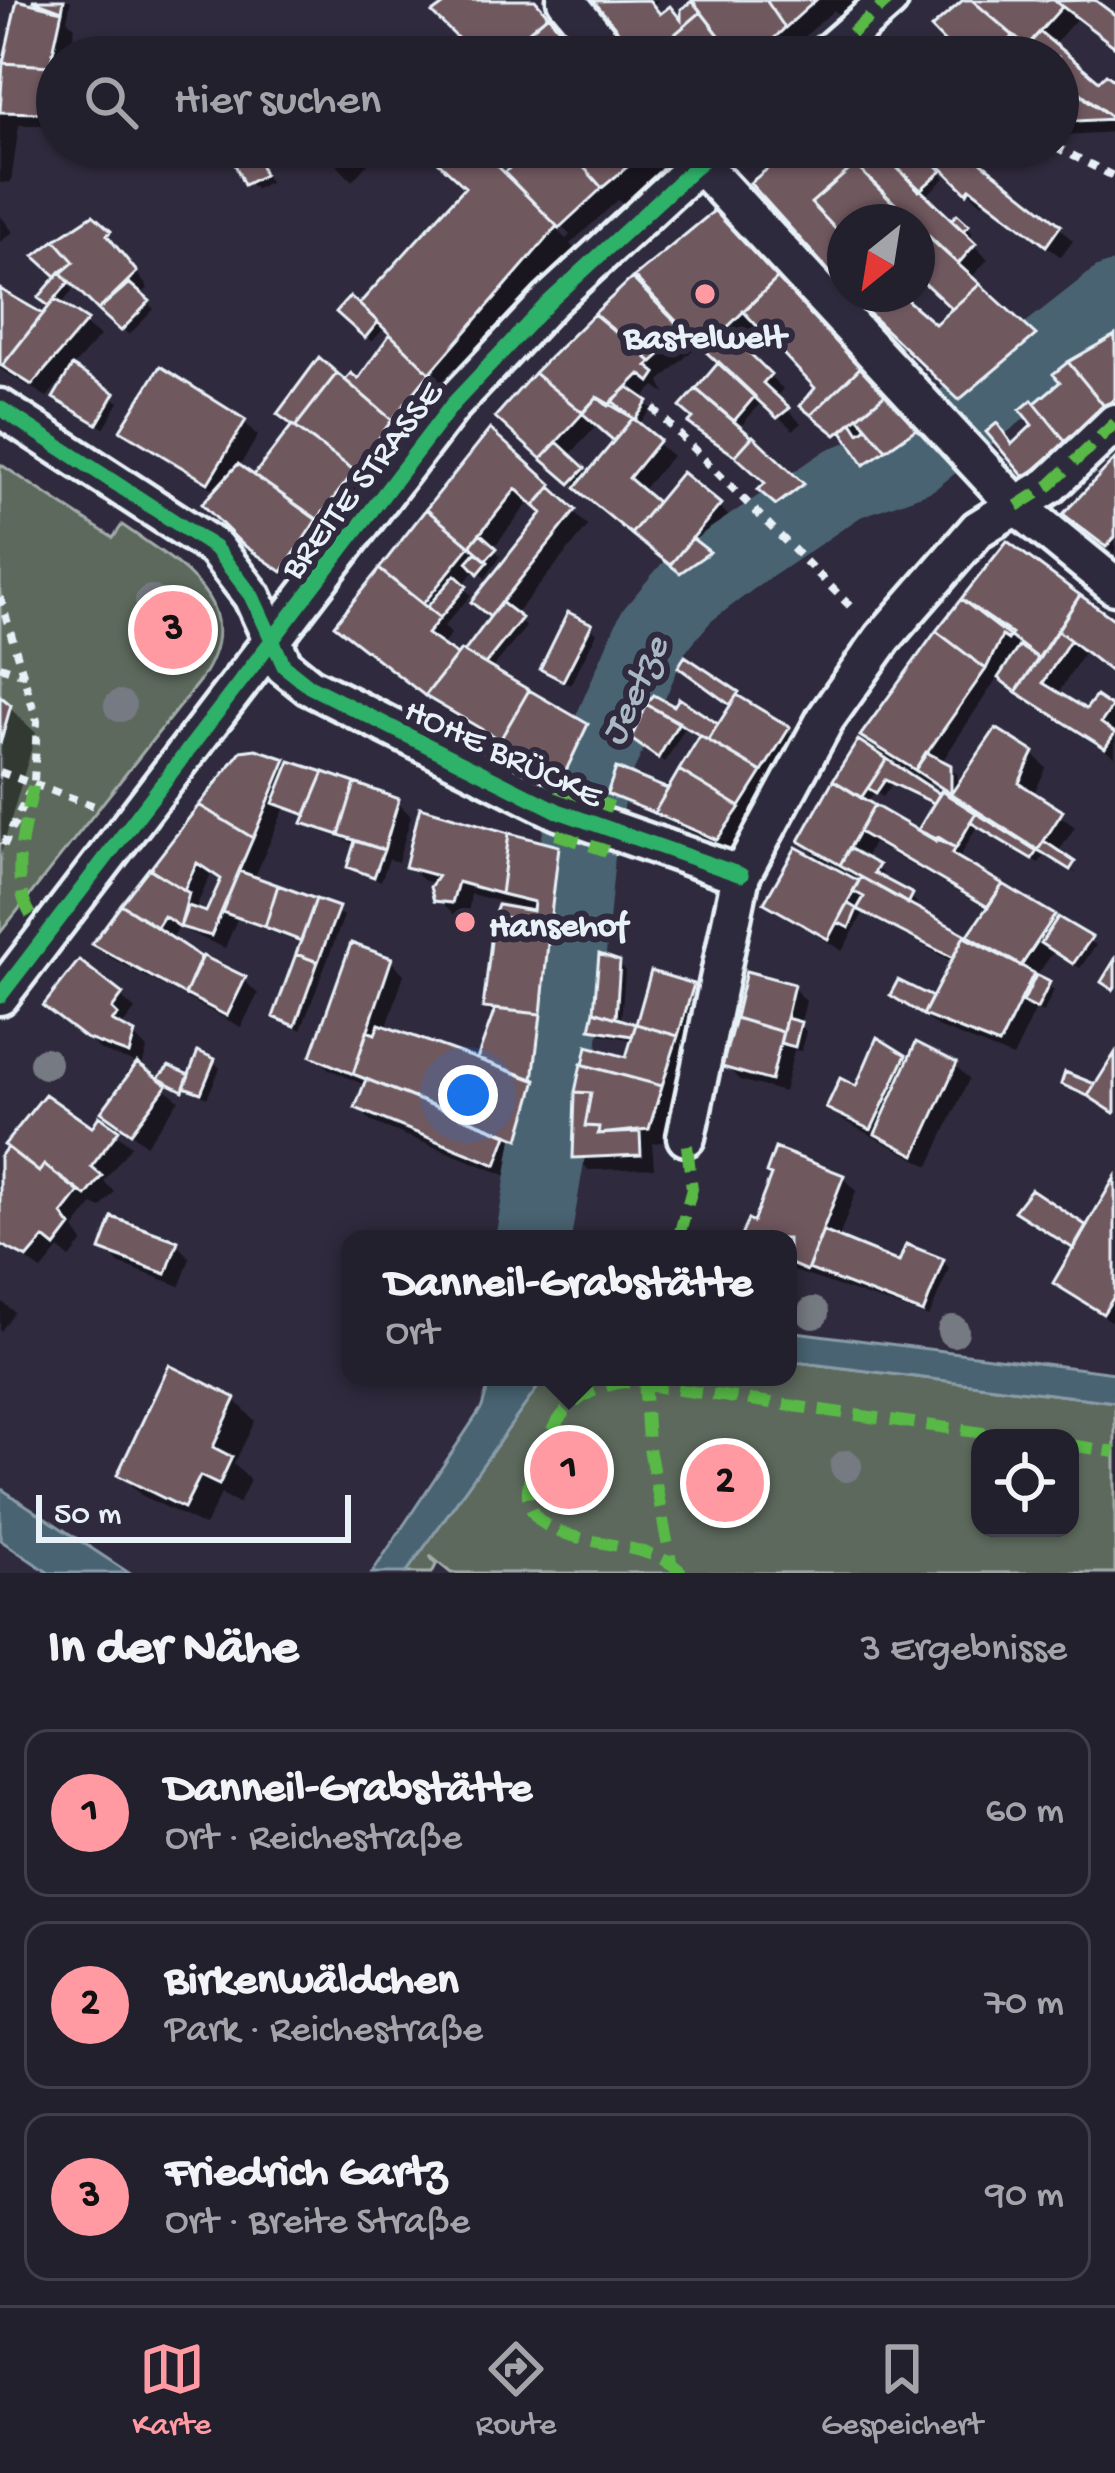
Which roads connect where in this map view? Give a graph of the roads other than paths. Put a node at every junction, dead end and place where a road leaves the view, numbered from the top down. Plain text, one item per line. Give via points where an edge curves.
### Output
1 (566, 0) edge
2 (889, 0) edge
3 (595, 36) edge
4 (848, 36) edge
5 (685, 168) edge
6 (714, 168) edge
7 (0, 408) edge
8 (1115, 423) edge
9 (1017, 506) junction
10 (1115, 586) edge
11 (272, 640) junction
12 (741, 874) junction
13 (0, 996) edge
14 (686, 1137) dead end

1 - 3 street
2 - 4 street
5 - 11 street, BREITE STRASSE via 452,405
6 - 9 street
7 - 11 street, HOHE BRÜCKE via 215,548 236,570
8 - 9 street
9 - 10 street
9 - 12 street via 978,529 884,638 826,718
11 - 12 street, HOHE BRÜCKE via 284,666 339,704 558,811
11 - 13 street, BREITE STRASSE
12 - 14 street

